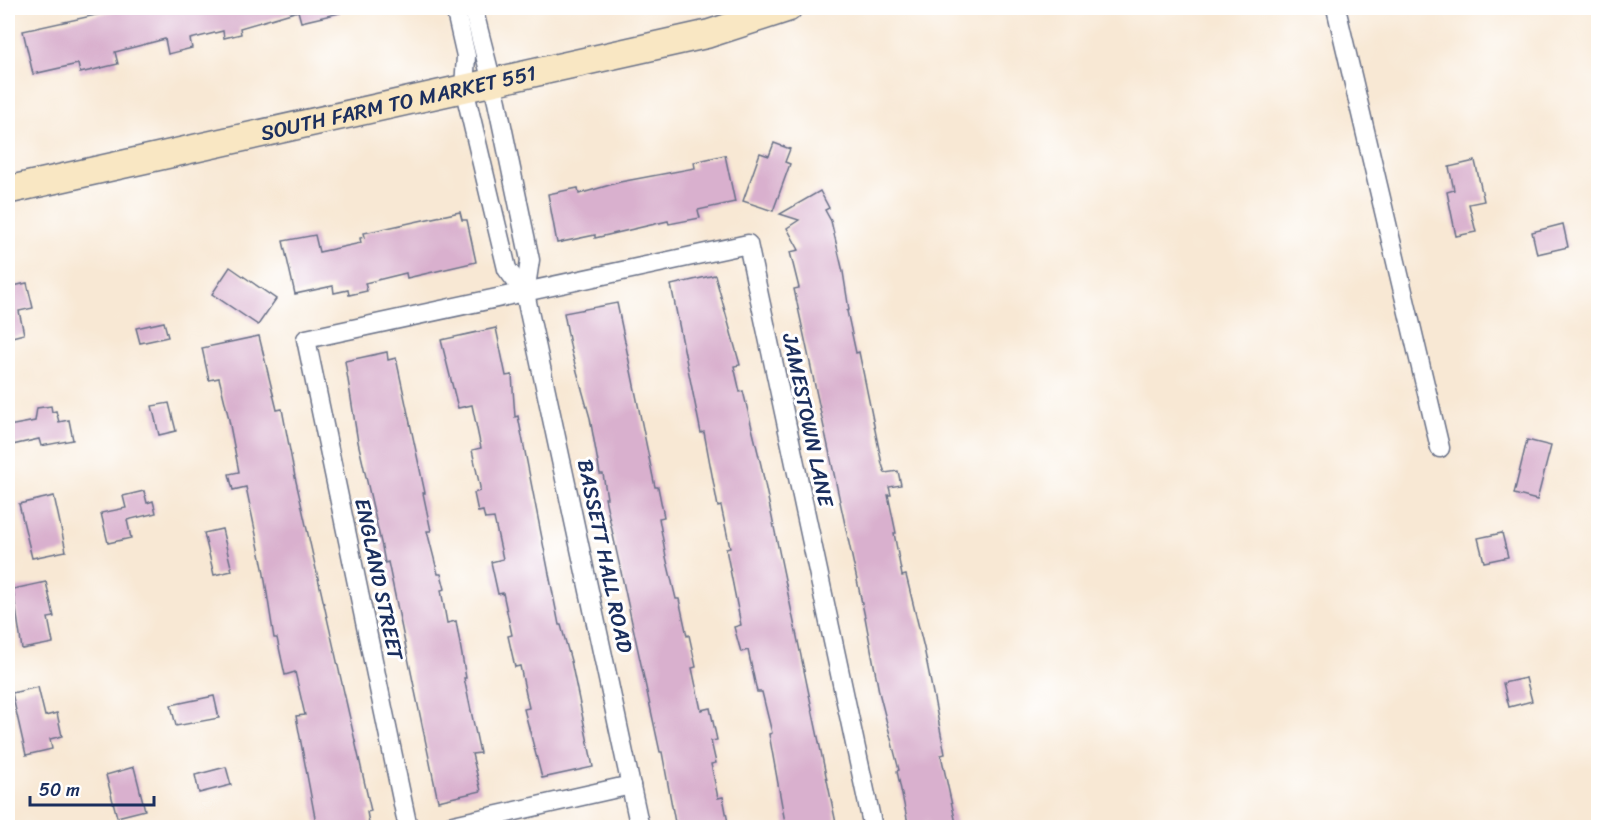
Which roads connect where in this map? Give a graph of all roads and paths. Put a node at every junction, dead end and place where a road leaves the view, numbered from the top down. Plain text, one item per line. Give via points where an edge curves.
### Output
1 (455, 8) edge
2 (473, 8) edge
3 (788, 8) edge
4 (1336, 8) edge
5 (490, 81) junction
6 (464, 88) junction
7 (8, 190) edge
8 (525, 293) junction
9 (1440, 448) dead end
10 (631, 785) junction
11 (408, 828) edge
12 (440, 828) edge
13 (640, 828) edge
14 (873, 828) edge

1 - 6 street, BASSETT HALL ROAD via 466,56
2 - 5 street, BASSETT HALL ROAD
3 - 5 main road, SOUTH FARM TO MARKET 551 via 708,34
4 - 9 street
5 - 6 main road, SOUTH FARM TO MARKET 551
5 - 8 street, BASSETT HALL ROAD via 530,261
6 - 7 main road, SOUTH FARM TO MARKET 551
6 - 8 street, BASSETT HALL ROAD via 507,269
8 - 10 street, BASSETT HALL ROAD
8 - 11 street, ENGLAND STREET via 306,339
8 - 14 street, JAMESTOWN LANE via 747,244
10 - 12 street
10 - 13 street, BASSETT HALL ROAD

